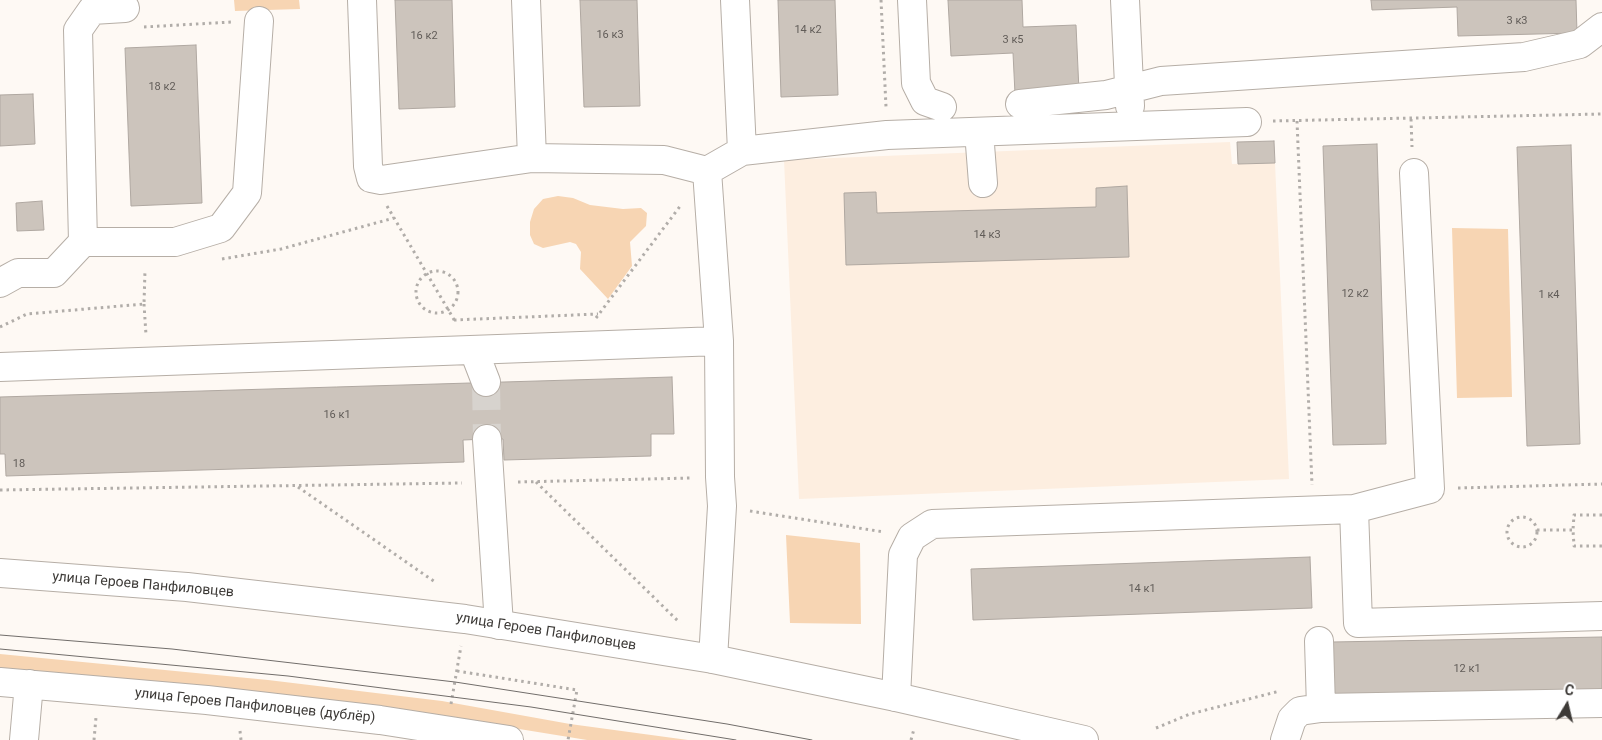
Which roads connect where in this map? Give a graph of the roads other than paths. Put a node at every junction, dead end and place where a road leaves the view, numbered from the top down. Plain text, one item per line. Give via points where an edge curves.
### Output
1 (362, 0) edge
2 (526, 0) edge
3 (735, 0) edge
4 (912, 0) edge
5 (1125, 0) edge
6 (130, 18) road end
7 (259, 21) road end
8 (1602, 27) edge
9 (1020, 104) dead end
10 (942, 106) dead end
11 (1247, 122) road end
12 (1131, 128) junction
13 (979, 132) junction
14 (742, 151) junction
15 (532, 158) junction
16 (707, 171) junction
17 (1414, 173) dead end
18 (983, 183) dead end
19 (83, 242) junction
20 (0, 283) edge
21 (719, 341) junction
22 (474, 351) junction
23 (0, 367) edge
24 (486, 382) tunnel mouth
25 (487, 439) tunnel mouth
26 (1354, 509) junction
27 (0, 573) edge
28 (1602, 616) edge
29 (499, 625) junction
30 (1319, 642) dead end
31 (713, 659) junction
32 (0, 682) edge
33 (29, 684) junction
34 (896, 697) junction
35 (1602, 703) edge
36 (1321, 708) junction
37 (401, 731) edge
38 (24, 740) edge
39 (509, 740) edge
40 (1084, 740) edge
41 (1285, 740) edge

1 - 15 main road via 371,178 381,180
2 - 15 main road
3 - 14 main road
4 - 10 main road via 916,83 925,102
5 - 12 main road
6 - 19 main road via 92,10 78,30
7 - 19 main road via 246,193 221,228 175,242
8 - 9 main road via 1580,44 1524,58 1161,81 1106,95
11 - 12 main road
12 - 13 main road
13 - 14 main road via 887,135
13 - 18 main road
14 - 16 main road
15 - 16 main road via 664,160
16 - 21 main road
17 - 26 main road via 1430,489
19 - 20 main road via 54,273 18,273
21 - 22 main road
21 - 31 main road via 722,506
22 - 23 main road
22 - 24 main road
25 - 29 main road
26 - 28 main road via 1358,623
26 - 34 main road via 932,524 912,537 903,555
27 - 29 main road, улица Героев Панфиловцев via 187,587
29 - 31 main road, улица Героев Панфиловцев
30 - 36 main road
31 - 34 main road, улица Героев Панфиловцев
32 - 33 main road, улица Героев Панфиловцев (дублёр)
33 - 37 main road, улица Героев Панфиловцев (дублёр) via 207,700
33 - 38 main road
34 - 40 main road, улица Героев Панфиловцев
35 - 36 main road
36 - 41 main road via 1300,710 1292,718
37 - 39 main road, улица Героев Панфиловцев (дублёр)

